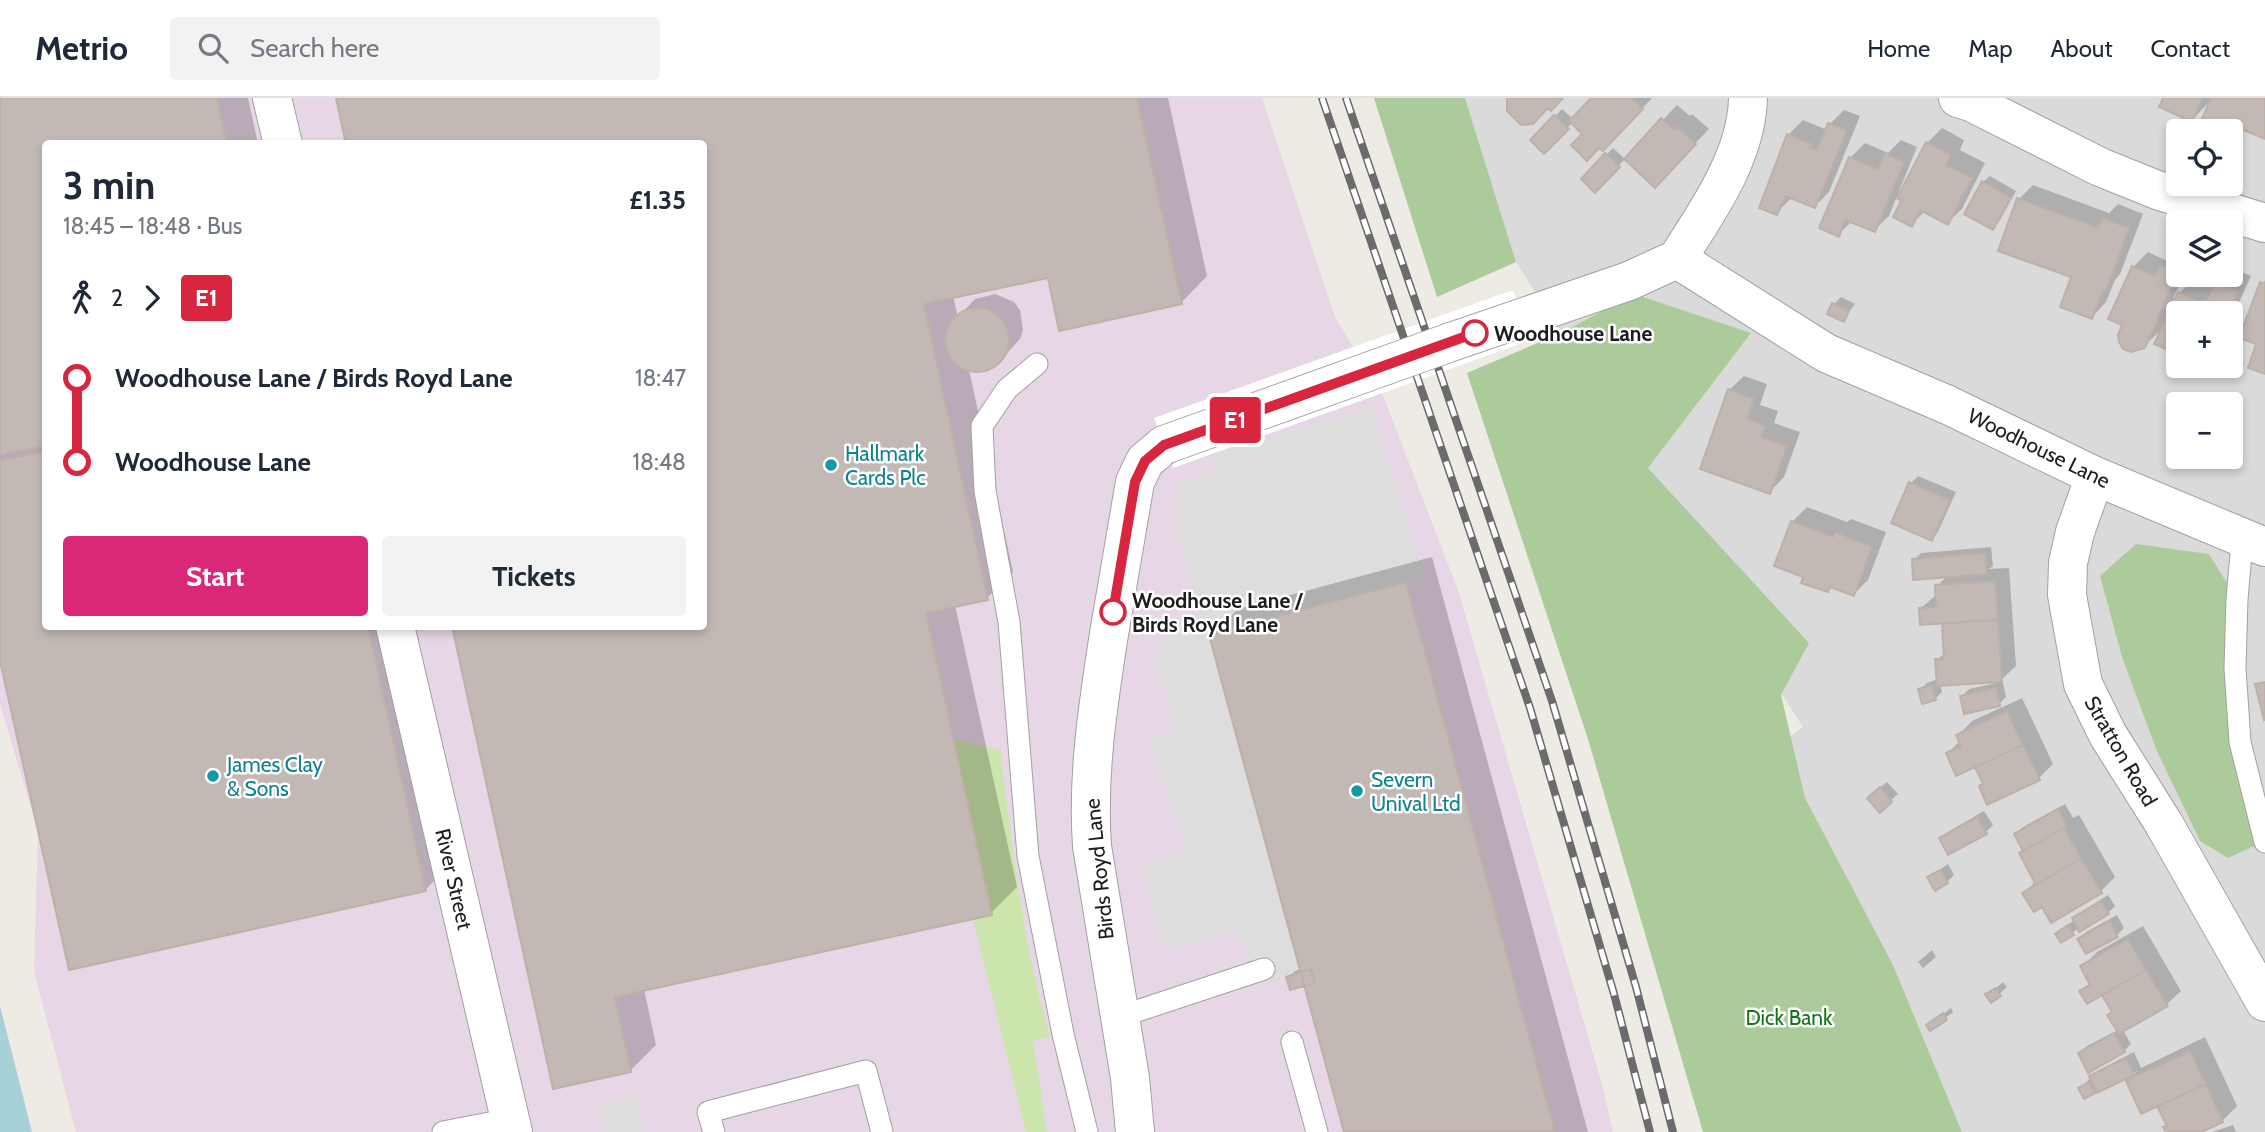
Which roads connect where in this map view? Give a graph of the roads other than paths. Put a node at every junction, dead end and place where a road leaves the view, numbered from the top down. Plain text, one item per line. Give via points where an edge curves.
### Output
1 (272, 98) edge
2 (1748, 98) edge
3 (1958, 98) edge
4 (282, 140) edge
5 (2265, 223) edge
6 (1677, 259) junction
7 (1037, 364) dead end
8 (2095, 476) junction
9 (2255, 544) edge
10 (396, 630) edge
11 (2265, 842) edge
12 (1265, 969) dead end
13 (2265, 1002) edge
14 (1119, 1017) junction
15 (1292, 1042) dead end
16 (512, 1126) edge
17 (443, 1132) edge
18 (714, 1132) edge
19 (882, 1132) edge
20 (1087, 1132) edge
21 (1135, 1132) edge
22 (1317, 1132) edge

1 - 4 street
2 - 6 street via 1747,124 1737,150 1712,205
3 - 5 street via 2100,167
6 - 8 street, Woodhouse Lane via 1826,353
6 - 14 street, Birds Royd Lane, bridge via 1629,281 1164,445 1145,461 1135,482 1100,692 1090,797 1092,846
7 - 20 lane via 1007,389 982,426 985,491 1009,622 1028,856
8 - 9 street, Woodhouse Lane
8 - 13 street, Stratton Road via 2068,563 2067,595 2083,684
9 - 11 lane via 2241,554 2235,668 2240,742
10 - 16 street, River Street
12 - 14 lane
14 - 21 street, Birds Royd Lane
15 - 22 lane
16 - 17 lane
18 - 19 lane via 709,1112 866,1071

